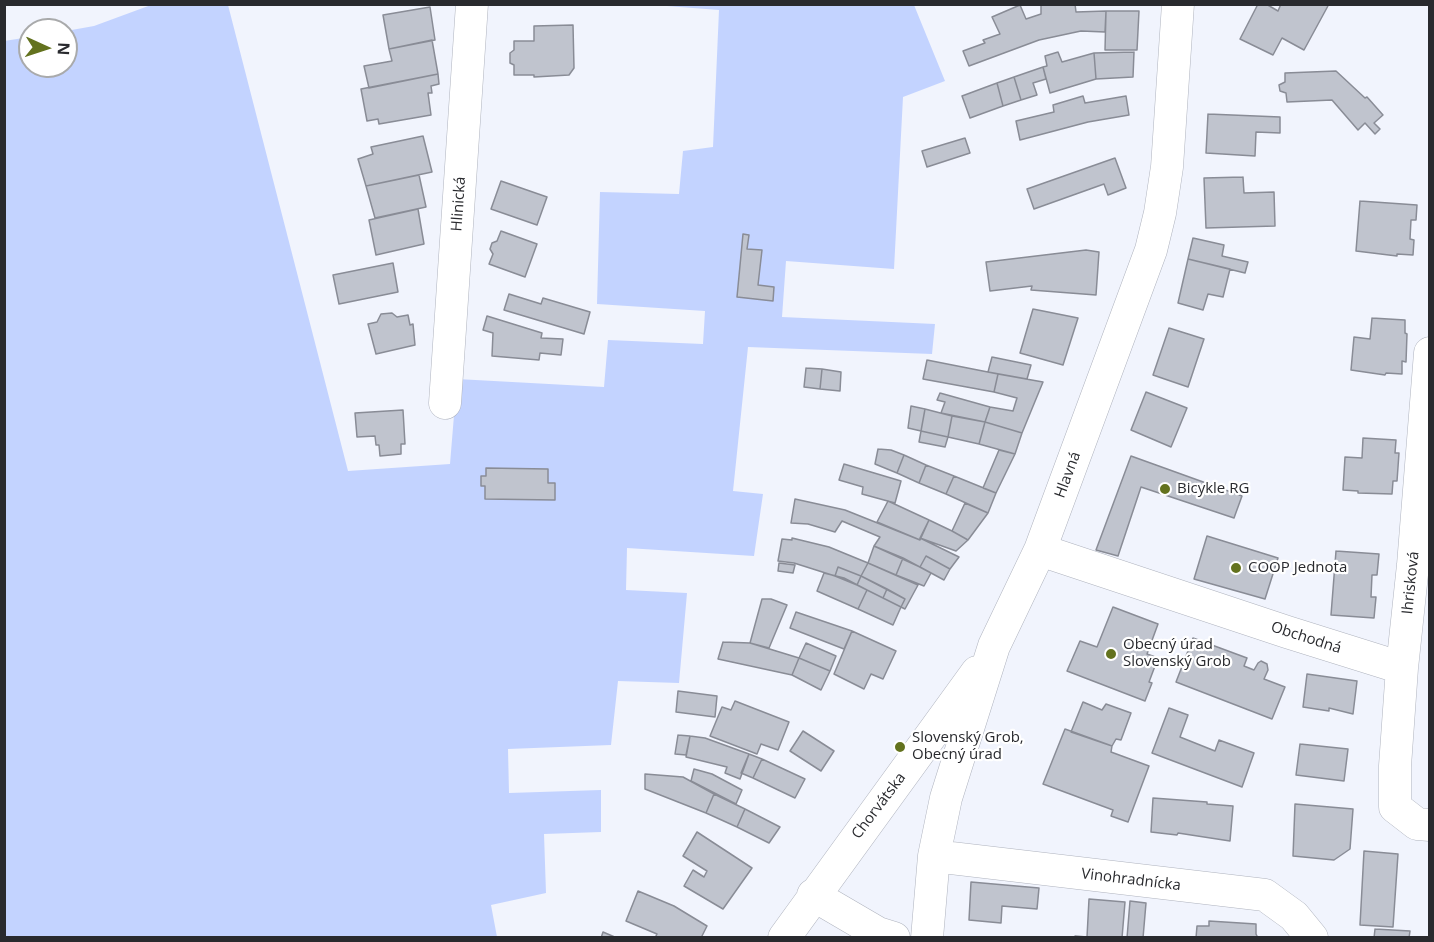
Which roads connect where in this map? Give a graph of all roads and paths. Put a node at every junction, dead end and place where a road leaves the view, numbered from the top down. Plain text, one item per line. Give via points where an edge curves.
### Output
1 (472, 4) edge
2 (1178, 4) edge
3 (1430, 353) edge
4 (445, 403) dead end
5 (1040, 550) junction
6 (1421, 565) edge
7 (994, 646) junction
8 (1402, 668) junction
9 (912, 762) junction
10 (946, 798) junction
11 (1430, 825) edge
12 (934, 856) junction
13 (813, 895) junction
14 (784, 938) edge
15 (894, 938) edge
16 (927, 938) edge
17 (1312, 938) edge

1 - 4 street, Hlinická
2 - 5 street, Hlavná via 1167,167 1151,250
3 - 6 street, Ihrisková
5 - 7 street, Hlavná
5 - 8 street, Obchodná
6 - 8 street, Ihrisková
7 - 9 street, Chorvátska
7 - 10 street, Hlavná
8 - 11 street via 1395,807 1418,824
9 - 10 street
9 - 13 street, Chorvátska
10 - 12 street, Hlavná
12 - 16 street, Hlavná
12 - 17 street, Vinohradnícka via 1265,895 1294,916
13 - 14 street, Chorvátska
13 - 15 street via 878,933

